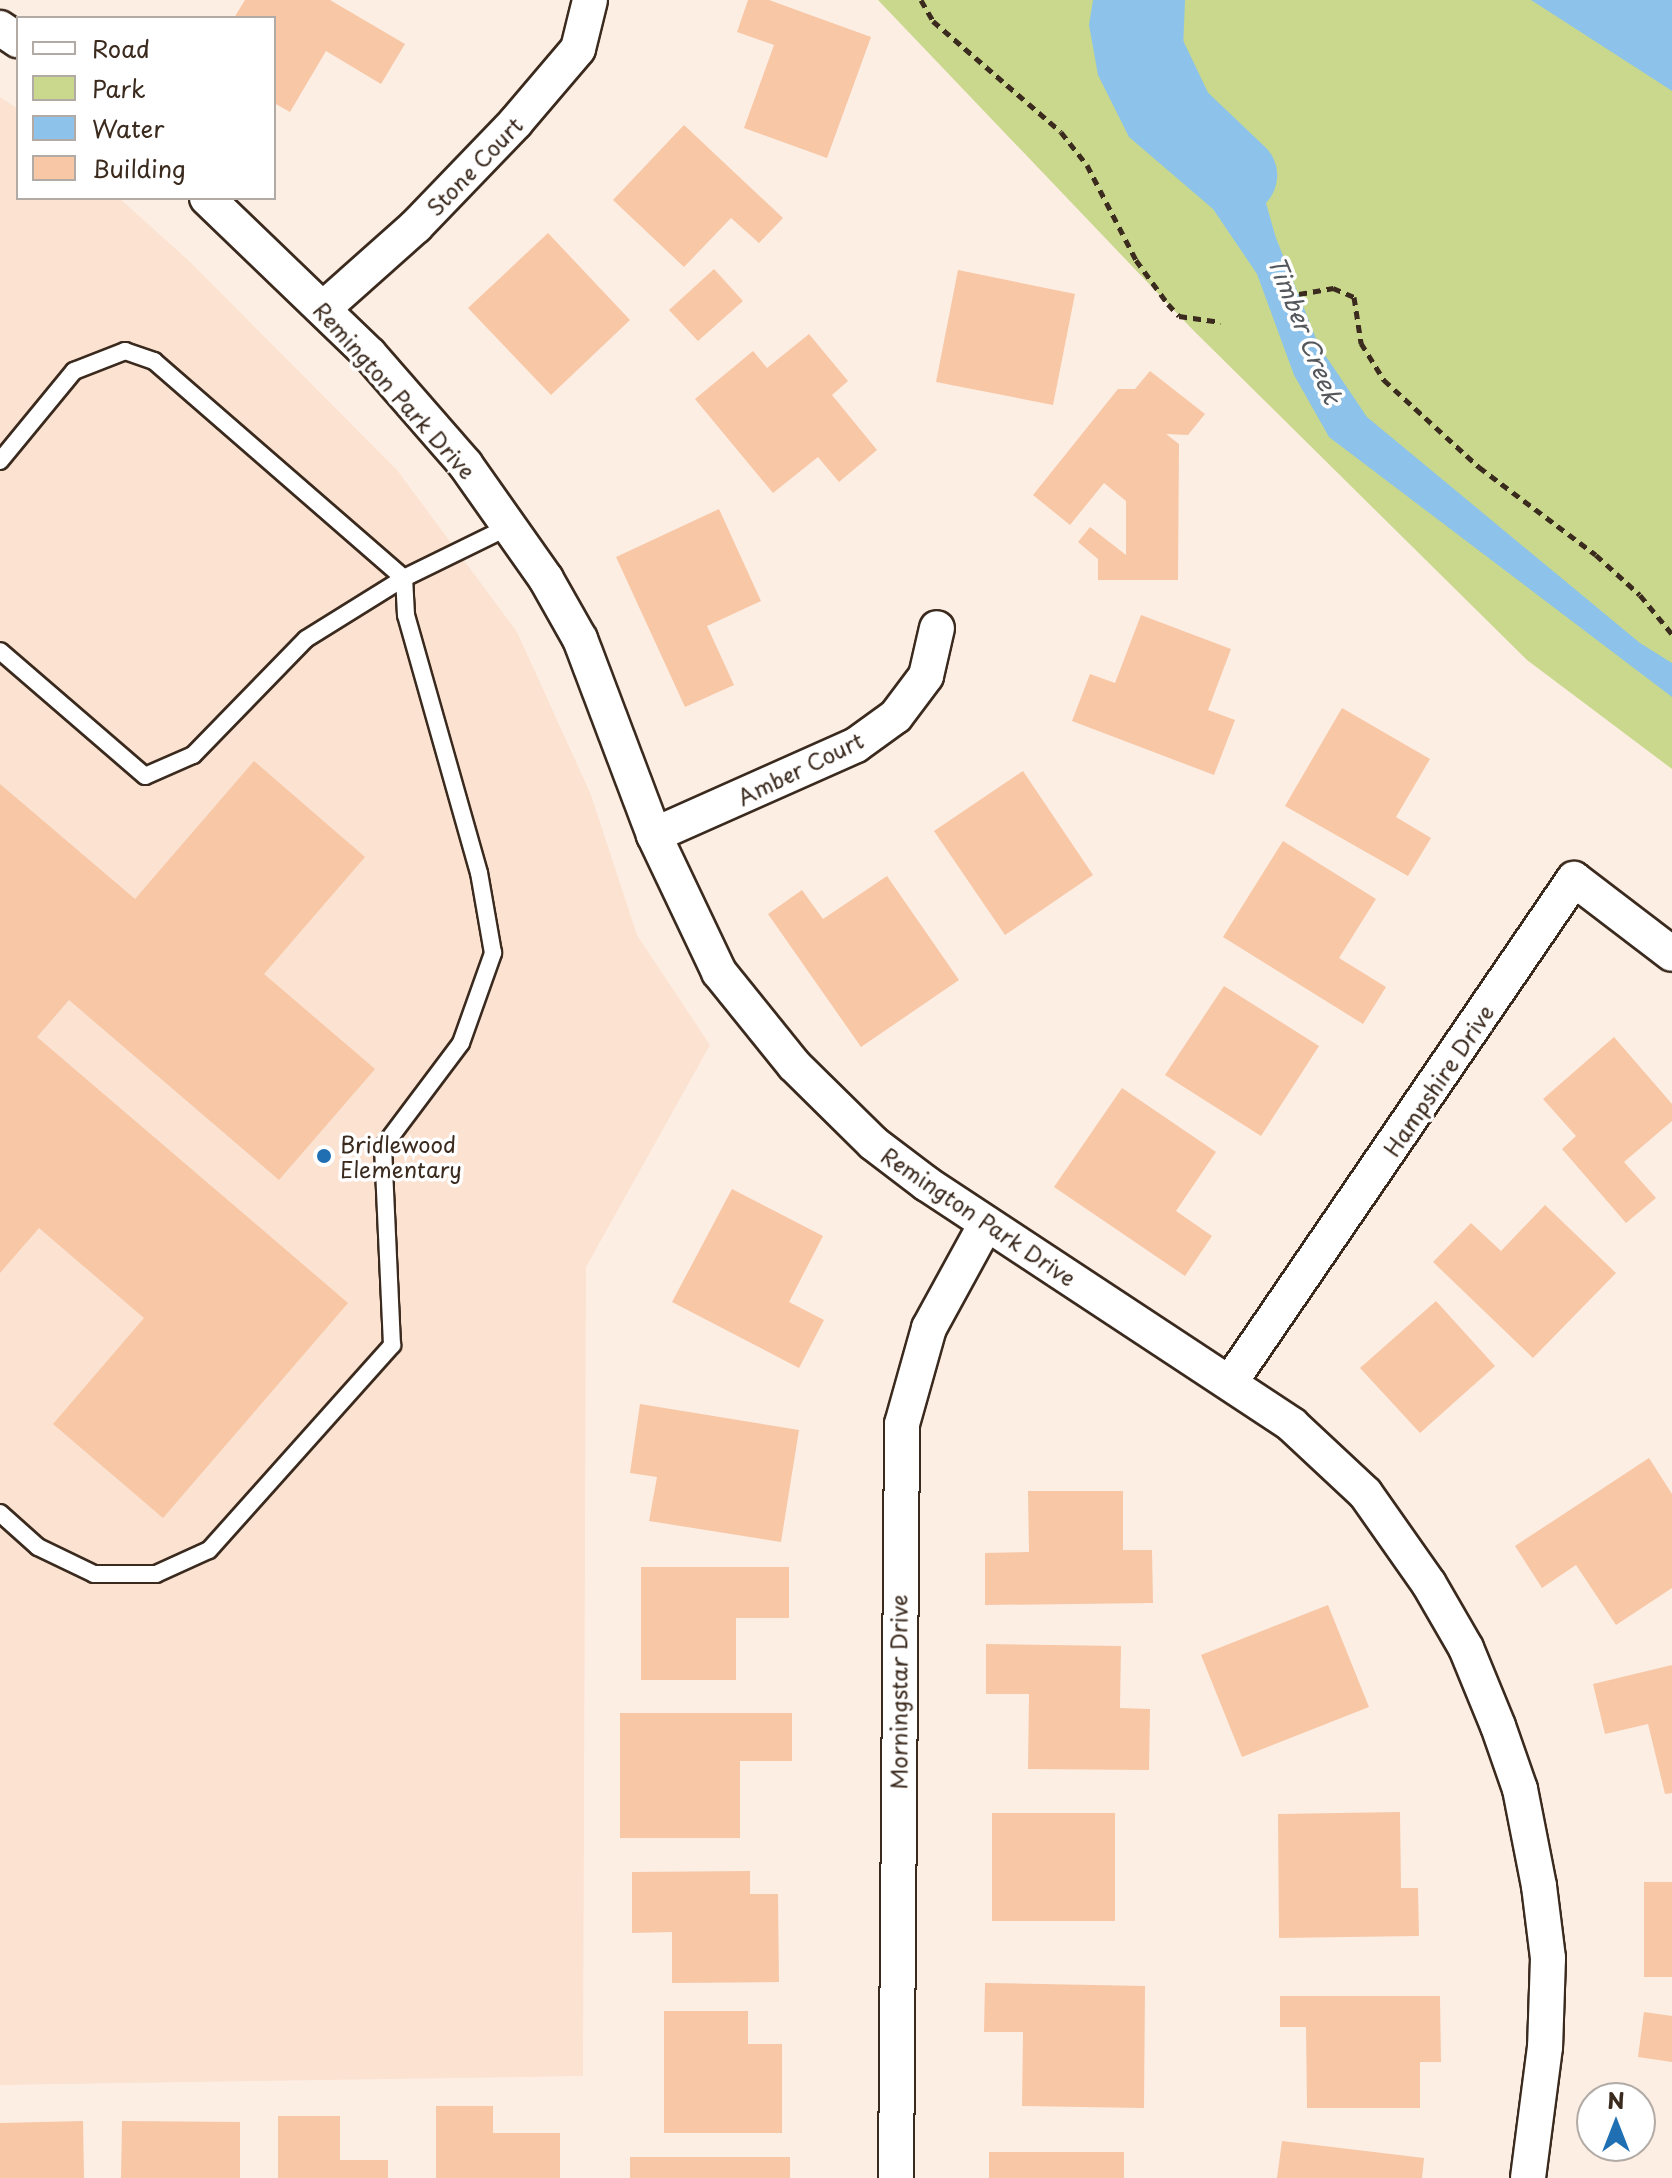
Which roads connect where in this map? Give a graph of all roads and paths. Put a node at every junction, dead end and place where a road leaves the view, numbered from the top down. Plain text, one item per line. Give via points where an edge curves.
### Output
1 (590, 0) edge
2 (921, 0) edge
3 (209, 200) edge
4 (1299, 294) dead end
5 (324, 308) junction
6 (1221, 322) dead end
7 (0, 461) edge
8 (508, 527) junction
9 (404, 578) junction
10 (937, 628) dead end
11 (1672, 634) edge
12 (0, 651) edge
13 (654, 835) junction
14 (1672, 954) edge
15 (986, 1224) junction
16 (1231, 1381) junction
17 (0, 1513) edge
18 (896, 2178) edge
19 (1528, 2178) edge

1 - 5 street, Stone Court via 578,49 515,123 416,226
2 - 6 path via 933,21 1061,132 1087,165 1136,260 1179,316
3 - 5 street, Remington Park Drive
4 - 11 path via 1333,288 1354,297 1361,343 1384,380 1479,467 1596,555
5 - 8 street, Remington Park Drive via 465,464
7 - 9 lane via 74,371 125,351 154,361
8 - 9 lane
8 - 13 street, Remington Park Drive via 580,639
9 - 12 lane via 306,639 193,755 145,776
9 - 17 lane via 406,615 479,873 493,953 461,1043 383,1147 392,1345 209,1550 156,1574 94,1574 38,1547
10 - 13 street, Amber Court via 926,676 896,716 856,745
13 - 15 street, Remington Park Drive via 719,972 794,1065 873,1143
14 - 16 street, Hampshire Drive via 1574,879
15 - 16 street, Remington Park Drive
15 - 18 street, Morningstar Drive via 929,1328 902,1424
16 - 19 street, Remington Park Drive via 1292,1425 1365,1493 1466,1648 1498,1726 1520,1789 1548,1958 1545,2047

